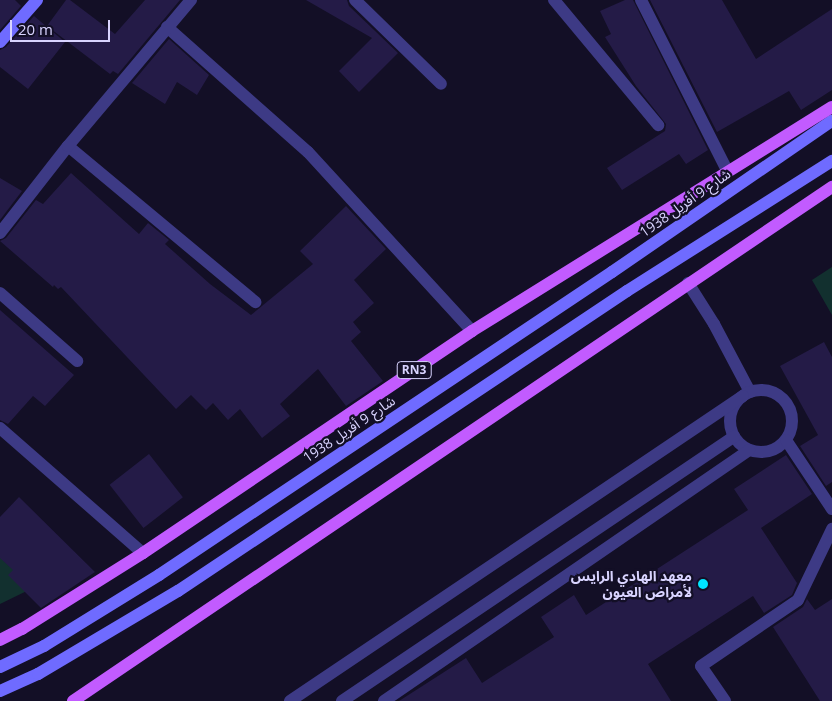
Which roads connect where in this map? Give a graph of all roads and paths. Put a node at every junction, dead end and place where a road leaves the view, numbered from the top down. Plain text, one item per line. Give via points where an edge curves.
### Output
1 (37, 0) edge
2 (191, 0) edge
3 (355, 0) edge
4 (554, 0) edge
5 (640, 0) edge
6 (167, 27) junction
7 (0, 42) edge
8 (441, 84) dead end
9 (832, 107) edge
10 (832, 121) edge
11 (658, 126) dead end
12 (68, 146) junction
13 (832, 161) edge
14 (727, 170) junction
15 (832, 187) edge
16 (0, 234) edge
17 (688, 283) junction
18 (0, 293) edge
19 (256, 302) dead end
20 (472, 331) junction
21 (77, 361) dead end
22 (746, 394) junction
23 (0, 428) edge
24 (734, 437) junction
25 (786, 440) junction
26 (749, 450) junction
27 (832, 510) edge
28 (832, 529) edge
29 (143, 553) junction
30 (0, 640) edge
31 (0, 667) edge
32 (0, 691) edge
33 (386, 700) edge
34 (73, 701) edge
35 (290, 701) edge
36 (342, 701) edge
37 (725, 701) edge

1 - 7 main road
2 - 6 street
3 - 8 street
4 - 11 street
5 - 14 street
6 - 12 street
6 - 20 street via 308,152
9 - 14 main road, شارع 9 أفريل 1938 / RN3
10 - 31 main road, شارع 9 أفريل 1938 via 159,574 44,646
12 - 16 street
12 - 19 street
13 - 32 main road via 627,291 178,591 38,674
14 - 20 main road, شارع 9 أفريل 1938 / RN3
15 - 17 main road
17 - 22 street via 714,324
17 - 34 main road
18 - 21 street
20 - 29 main road, شارع 9 أفريل 1938 / RN3
22 - 24 street via 735,403 730,415
22 - 25 street via 766,390 780,396 787,404 792,419
22 - 35 street
23 - 29 street
24 - 26 street
24 - 36 street
25 - 26 street via 774,449
25 - 27 street
26 - 33 street
28 - 37 street via 798,600 701,666
29 - 30 main road, شارع 9 أفريل 1938 / RN3

